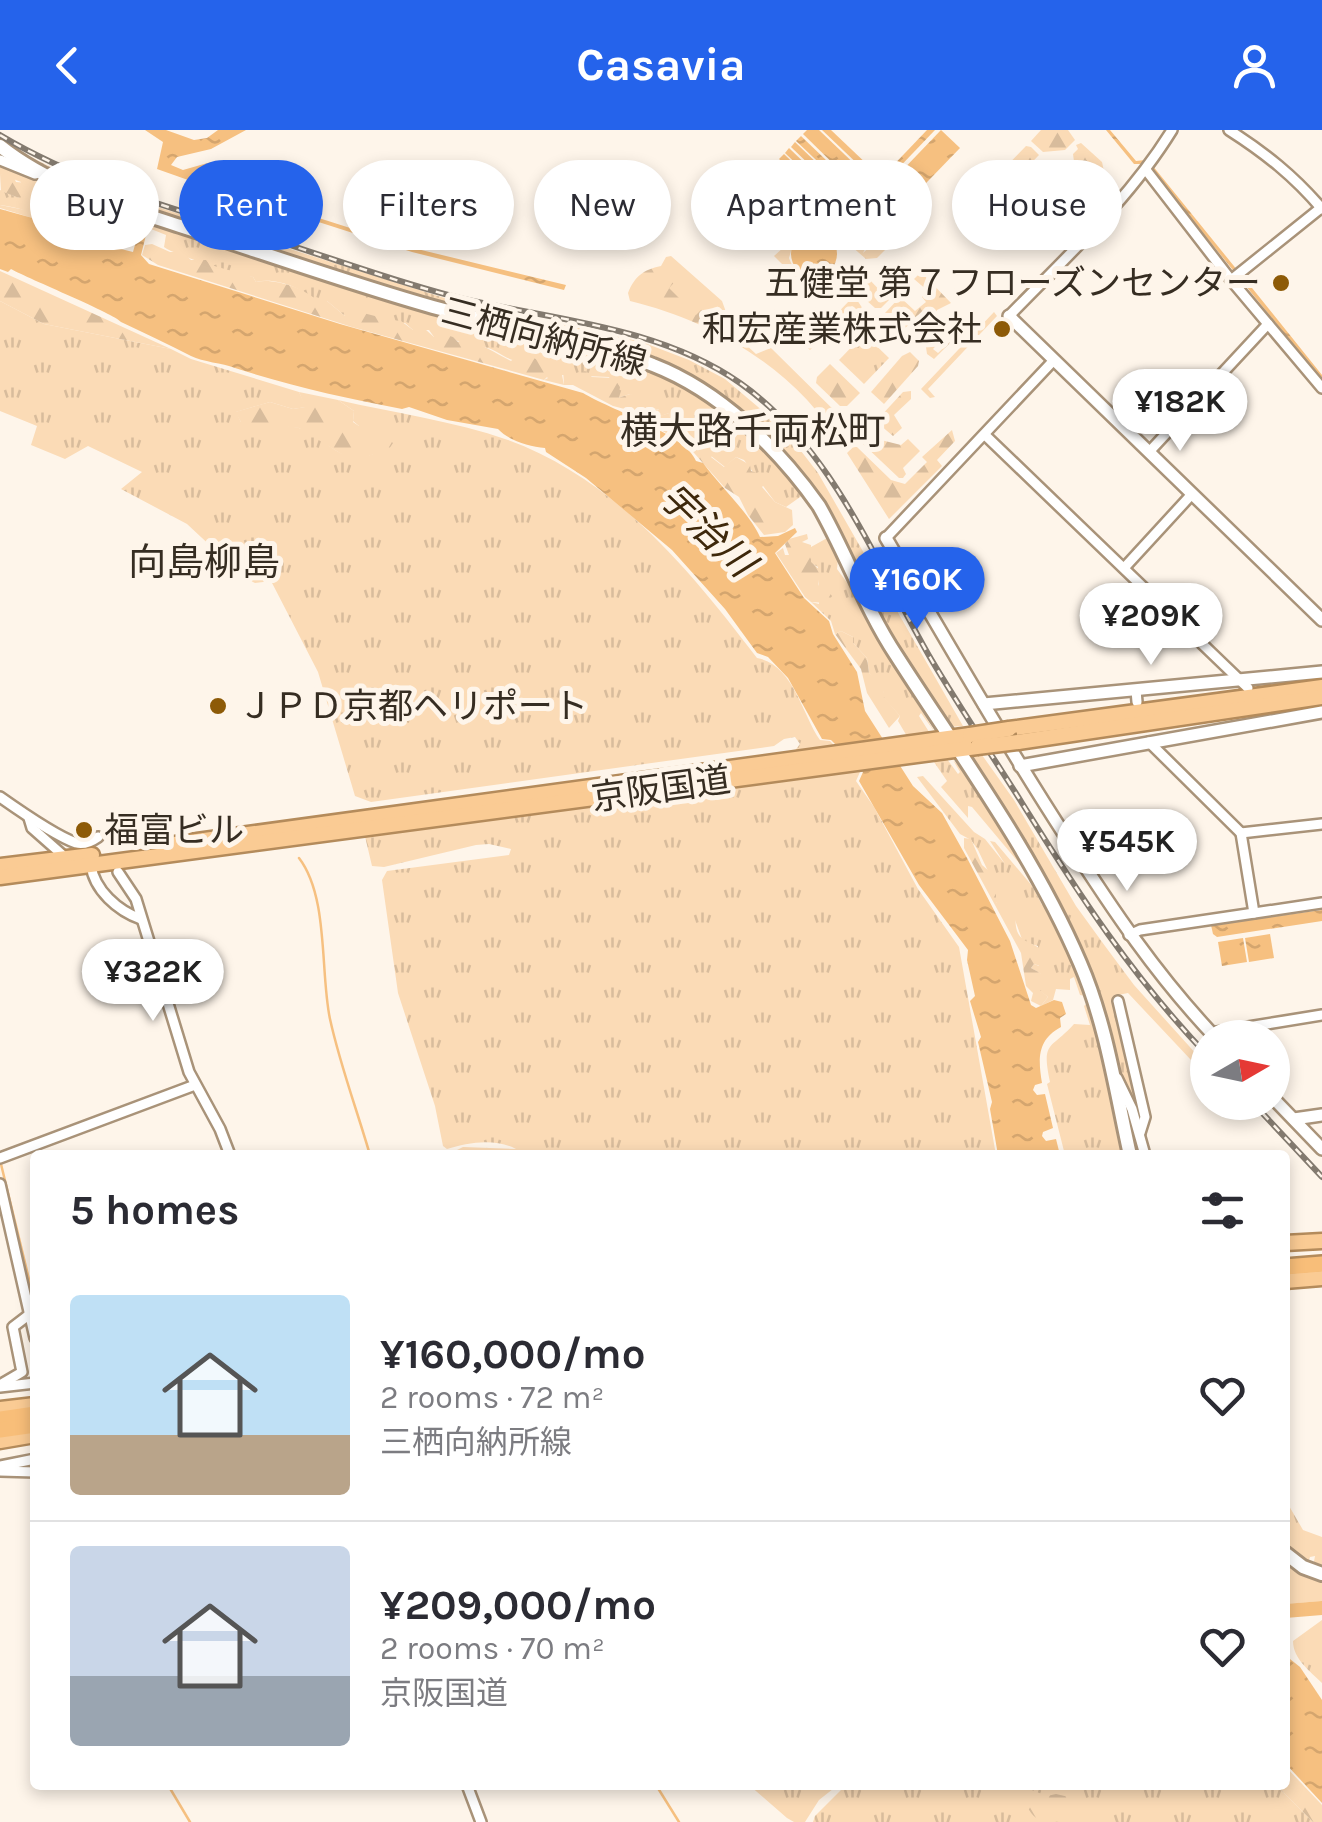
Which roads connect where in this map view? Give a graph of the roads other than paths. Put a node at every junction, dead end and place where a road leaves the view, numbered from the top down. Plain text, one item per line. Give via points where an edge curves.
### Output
1 (1172, 130) edge
2 (1229, 130) edge
3 (0, 146) edge
4 (0, 160) edge
5 (1149, 166) junction
6 (30, 172) edge
7 (1322, 208) edge
8 (1235, 276) junction
9 (1009, 316) joint
10 (1268, 324) junction
11 (1054, 360) junction
12 (1322, 388) edge
13 (985, 434) junction
14 (1149, 452) junction
15 (1192, 494) junction
16 (886, 538) joint
17 (1124, 568) junction
18 (1322, 620) edge
19 (1322, 672) edge
20 (1244, 684) junction
21 (1322, 687) edge
22 (1322, 697) edge
23 (984, 704) junction
24 (1322, 712) edge
25 (1014, 735) junction
26 (1145, 739) junction
27 (949, 744) junction
28 (1020, 766) junction
29 (0, 797) edge
30 (29, 818) junction
31 (1322, 824) edge
32 (327, 829) junction
33 (1242, 833) junction
34 (98, 837) dead end
35 (42, 838) junction
36 (66, 858) junction
37 (31, 862) junction
38 (90, 865) junction
39 (0, 866) edge
40 (118, 872) dead end
41 (0, 877) edge
42 (1322, 903) edge
43 (1254, 913) junction
44 (141, 920) junction
45 (1129, 934) junction
46 (1118, 1002) dead end
47 (1322, 1015) edge
48 (1200, 1020) edge
49 (1290, 1021) edge
50 (1110, 1065) junction
51 (194, 1085) junction
52 (1322, 1115) edge
53 (1290, 1116) edge
54 (1294, 1120) junction
55 (1140, 1134) junction
56 (1322, 1149) edge
57 (228, 1150) edge
58 (1129, 1150) edge
59 (1144, 1150) edge
60 (5, 1156) edge
61 (0, 1184) edge
62 (1322, 1240) edge
63 (1290, 1243) edge
64 (1322, 1255) edge
65 (1290, 1258) edge
66 (1322, 1264) edge
67 (1290, 1267) edge
68 (1322, 1278) edge
69 (1290, 1281) edge
70 (30, 1314) joint
71 (30, 1383) edge
72 (0, 1386) edge
73 (30, 1406) edge
74 (0, 1409) edge
75 (30, 1415) edge
76 (0, 1419) edge
77 (30, 1426) edge
78 (0, 1430) edge
79 (30, 1436) edge
80 (0, 1441) edge
81 (30, 1460) edge
82 (0, 1469) edge
83 (30, 1472) edge
84 (1290, 1556) edge
85 (1322, 1574) edge
86 (469, 1790) edge
87 (481, 1822) edge

1 - 5 street
2 - 7 street via 1270,156
3 - 27 main road, 三栖向納所線 via 64,184 143,214 440,309 617,352 692,383 803,484
4 - 6 street
5 - 8 street
5 - 9 street
7 - 8 street
8 - 10 street
9 - 11 street
10 - 12 street
10 - 14 street
11 - 13 street
11 - 14 street
13 - 16 street
13 - 17 street
14 - 15 street
15 - 17 street
15 - 18 street
16 - 23 street
17 - 20 street
19 - 20 street
20 - 23 street
21 - 25 highway, 京阪国道
22 - 25 highway, 京阪国道
23 - 28 street
24 - 26 street
25 - 27 highway, 京阪国道, bridge
26 - 28 street
26 - 33 street
27 - 32 highway, 京阪国道
27 - 50 main road, 三栖向納所線 via 1029,864 1081,964
28 - 45 street
29 - 30 street
30 - 34 street via 78,844
30 - 35 street
31 - 33 street
32 - 36 highway, 京阪国道
32 - 38 highway, 京阪国道
33 - 43 street
35 - 36 street
35 - 37 street
36 - 37 highway, 京阪国道
37 - 39 highway, 京阪国道
38 - 41 highway, 京阪国道
38 - 44 street via 94,882
40 - 44 street
42 - 43 street
43 - 45 street
44 - 51 street
45 - 48 street
46 - 55 street via 1145,1117
47 - 49 street
50 - 55 street
50 - 58 main road, 三栖向納所線
51 - 57 street
51 - 60 street
52 - 54 street
53 - 54 street
54 - 56 street
55 - 59 street
61 - 70 street
62 - 63 highway
64 - 65 highway
66 - 67 highway
68 - 69 highway
70 - 72 street via 13,1327 22,1372
71 - 72 street
73 - 74 highway
75 - 76 highway
77 - 78 highway
79 - 80 highway
81 - 82 street
82 - 83 street
84 - 85 main road
86 - 87 street

